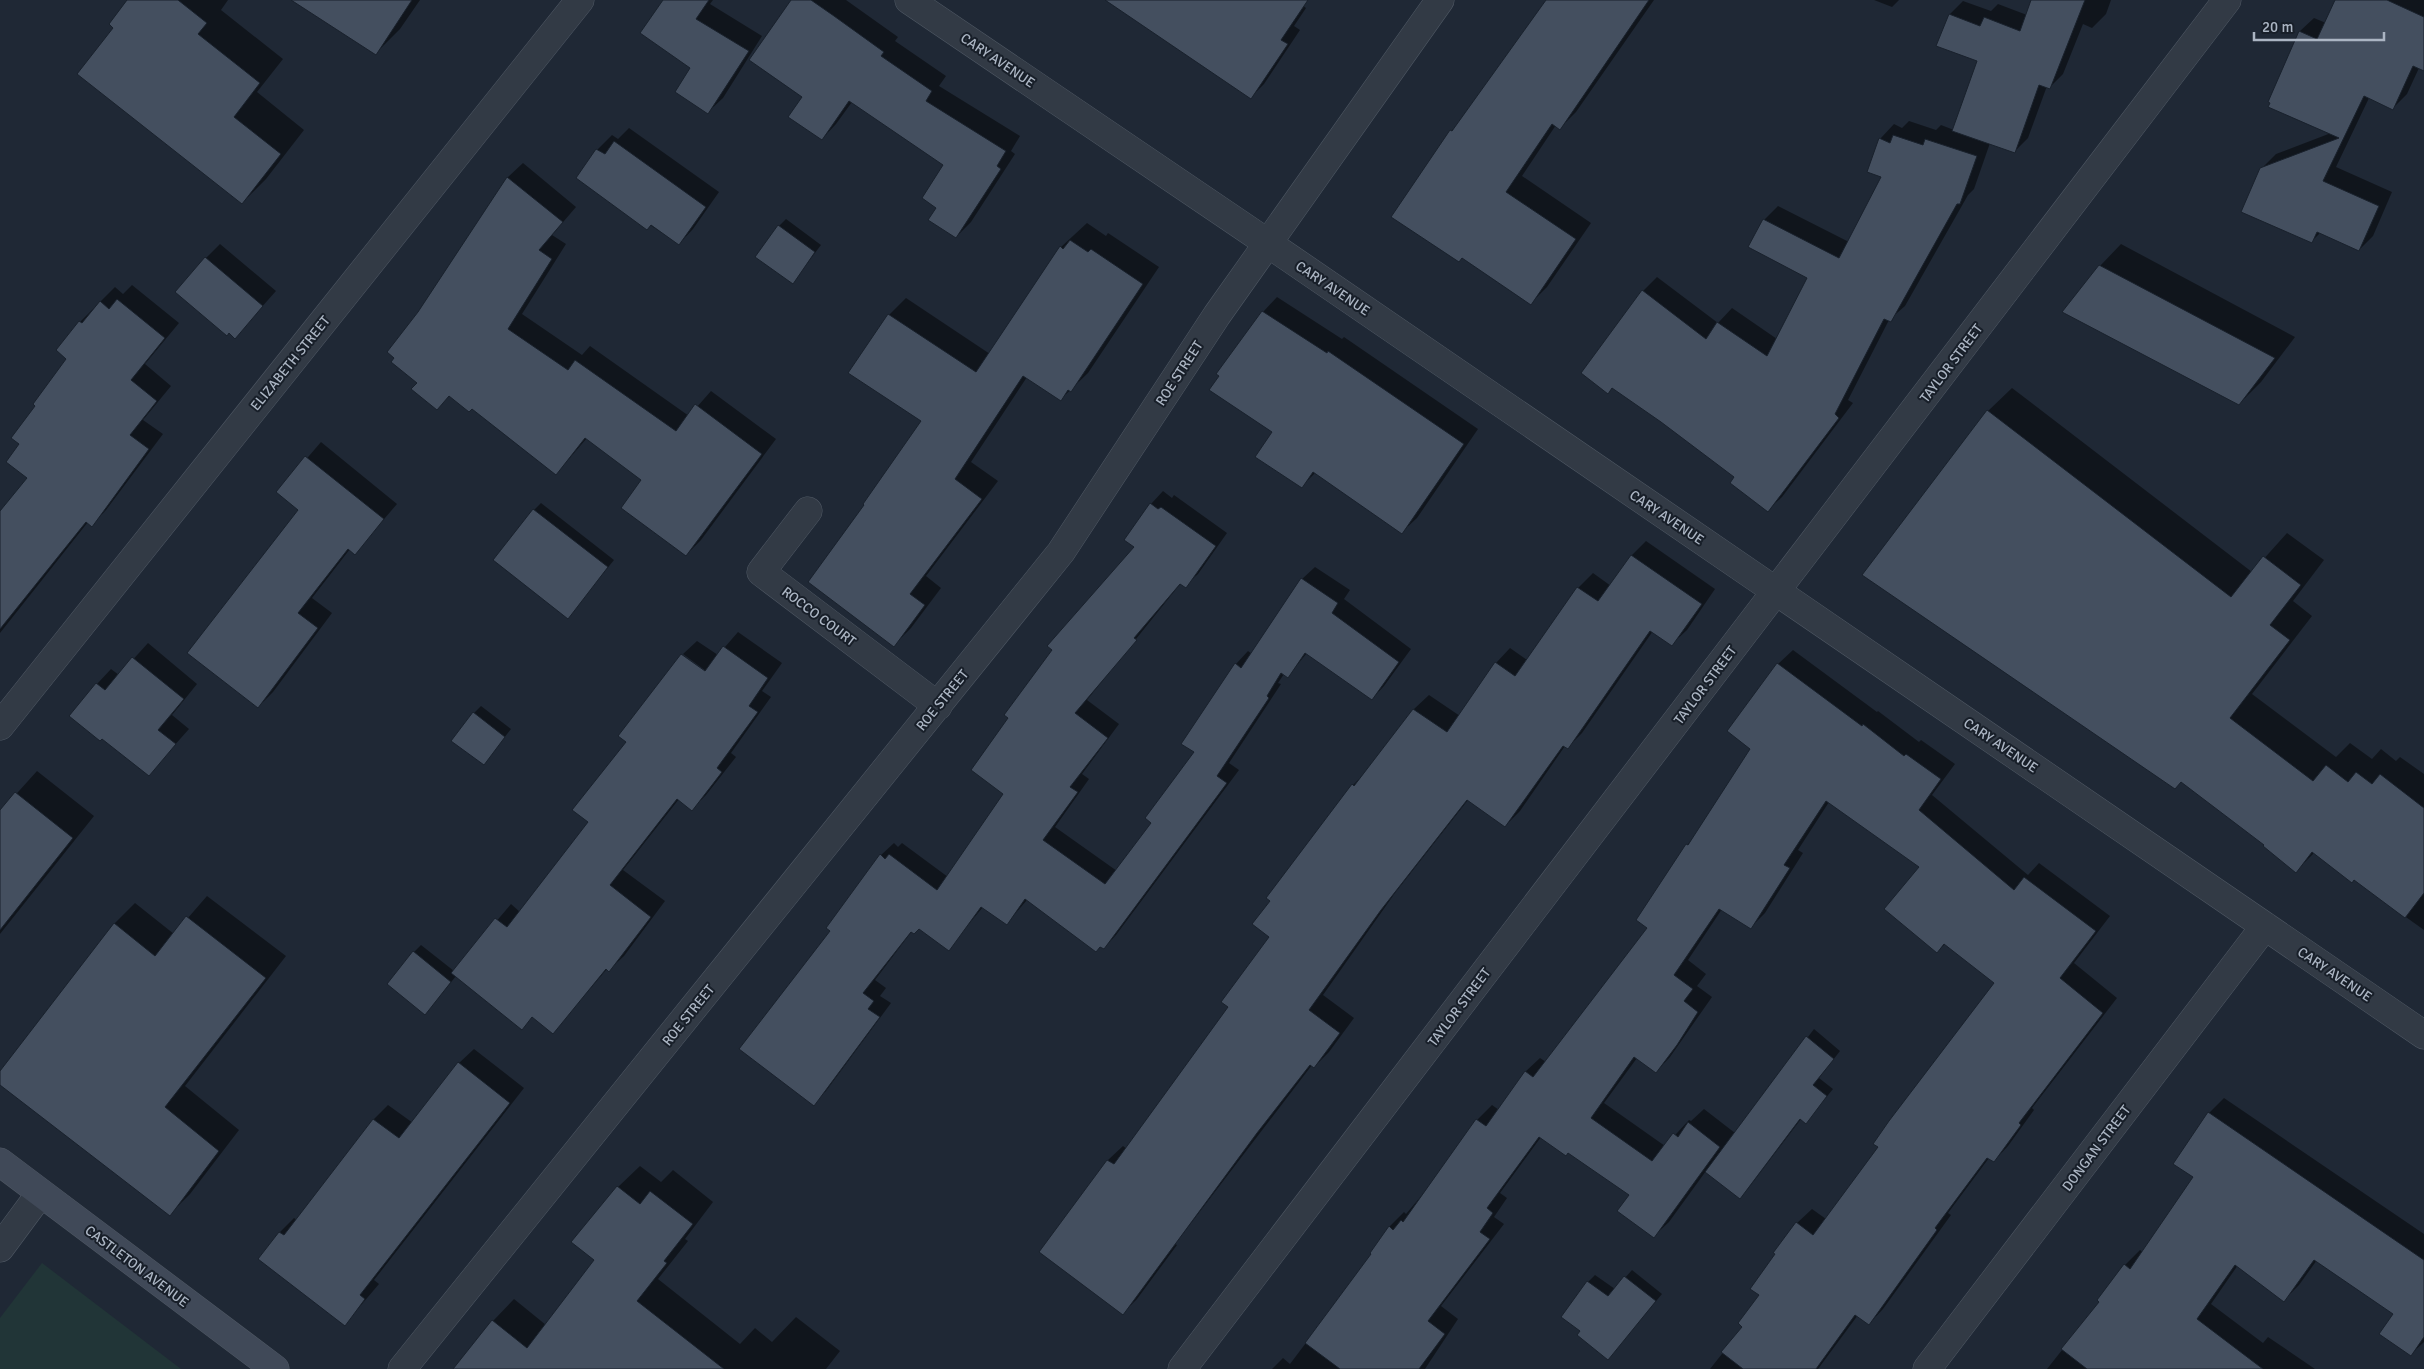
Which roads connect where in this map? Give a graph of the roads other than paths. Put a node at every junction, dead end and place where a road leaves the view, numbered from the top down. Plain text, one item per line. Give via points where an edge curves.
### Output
1 (580, 0) edge
2 (909, 0) edge
3 (1440, 0) edge
4 (2228, 0) edge
5 (1269, 244) junction
6 (808, 511) dead end
7 (1776, 592) junction
8 (938, 706) junction
9 (0, 726) edge
10 (2265, 926) junction
11 (2424, 1035) edge
12 (0, 1162) edge
13 (40, 1194) junction
14 (0, 1248) edge
15 (275, 1369) edge
16 (402, 1369) edge
17 (1182, 1369) edge
18 (1927, 1369) edge

1 - 9 street, ELIZABETH STREET
2 - 5 street, CARY AVENUE
3 - 5 street, ROE STREET
4 - 7 street, TAYLOR STREET
5 - 7 street, CARY AVENUE
5 - 8 street, ROE STREET via 1217,315 1061,552
6 - 8 street, ROCCO COURT via 762,572
7 - 10 street, CARY AVENUE
7 - 17 street, TAYLOR STREET
8 - 16 street, ROE STREET
10 - 11 street, CARY AVENUE
10 - 18 street, DONGAN STREET
12 - 13 street, CASTLETON AVENUE
13 - 14 street
13 - 15 street, CASTLETON AVENUE

